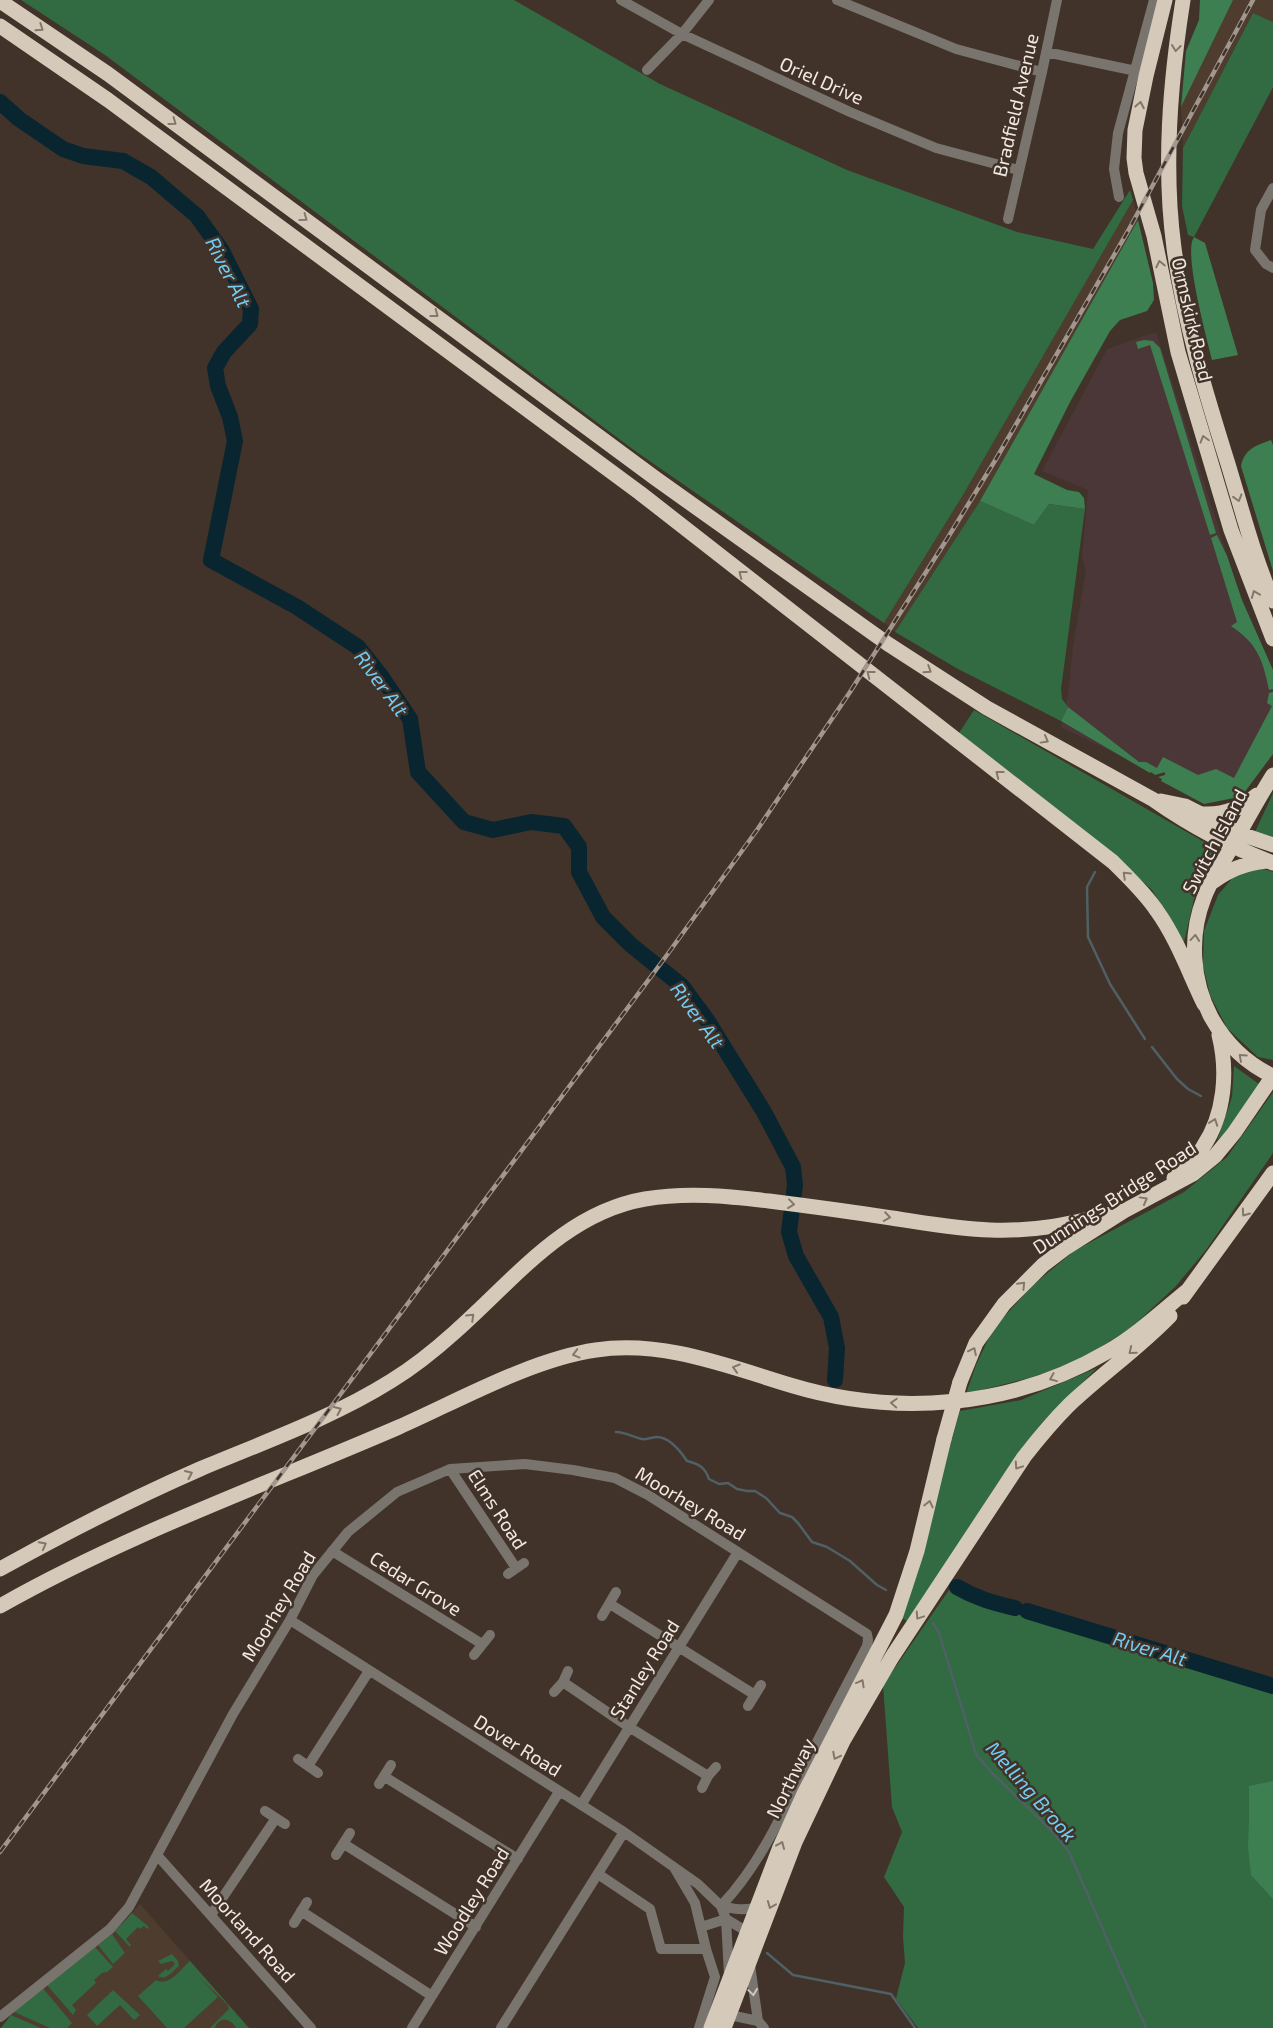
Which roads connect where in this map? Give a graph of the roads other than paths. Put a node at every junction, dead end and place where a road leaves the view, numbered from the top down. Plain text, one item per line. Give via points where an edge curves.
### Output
1 (621, 0) edge
2 (710, 0) edge
3 (837, 0) edge
4 (1057, 0) edge
5 (1154, 0) edge
6 (1165, 0) edge
7 (1183, 0) edge
8 (0, 1) edge
9 (0, 26) edge
10 (682, 34) junction
11 (1046, 52) junction
12 (648, 70) dead end
13 (1136, 71) junction
14 (1042, 72) junction
15 (1018, 170) junction
16 (1273, 188) edge
17 (1120, 197) dead end
18 (1008, 219) dead end
19 (1273, 268) edge
20 (1273, 600) edge
21 (1273, 639) edge
22 (1273, 775) edge
23 (1264, 790) junction
24 (1154, 800) junction
25 (1199, 814) junction
26 (1235, 839) junction
27 (1273, 845) edge
28 (1269, 862) edge
29 (1212, 883) junction
30 (1204, 1004) junction
31 (1218, 1030) junction
32 (1273, 1076) edge
33 (1273, 1173) edge
34 (1164, 1188) junction
35 (1124, 1211) junction
36 (1188, 1290) junction
37 (450, 1469) junction
38 (332, 1551) junction
39 (917, 1551) joint
40 (738, 1552) junction
41 (0, 1569) edge
42 (516, 1569) dead end
43 (616, 1592) dead end
44 (610, 1604) junction
45 (0, 1606) edge
46 (602, 1616) dead end
47 (290, 1620) junction
48 (490, 1635) dead end
49 (868, 1636) joint
50 (482, 1644) junction
51 (678, 1647) junction
52 (474, 1655) dead end
53 (370, 1671) junction
54 (568, 1672) dead end
55 (563, 1682) junction
56 (761, 1685) dead end
57 (554, 1692) dead end
58 (755, 1695) junction
59 (748, 1706) dead end
60 (629, 1727) junction
61 (298, 1759) dead end
62 (392, 1765) dead end
63 (308, 1766) junction
64 (716, 1768) dead end
65 (318, 1773) dead end
66 (708, 1776) junction
67 (702, 1788) dead end
68 (559, 1792) junction
69 (581, 1805) junction
70 (265, 1811) dead end
71 (276, 1818) junction
72 (285, 1824) dead end
73 (624, 1832) junction
74 (350, 1833) dead end
75 (344, 1844) junction
76 (336, 1854) dead end
77 (157, 1856) junction
78 (518, 1859) junction
79 (674, 1866) junction
80 (598, 1874) junction
81 (708, 1895) junction
82 (695, 1903) junction
83 (721, 1906) junction
84 (758, 1906) junction
85 (211, 1915) junction
86 (726, 1919) junction
87 (294, 1923) dead end
88 (476, 1927) junction
89 (701, 1927) junction
90 (753, 1935) junction
91 (706, 1949) junction
92 (749, 1962) junction
93 (729, 1981) junction
94 (432, 1996) junction
95 (0, 2016) edge
96 (723, 2023) edge
97 (761, 2025) edge
98 (311, 2028) edge
99 (412, 2028) edge
100 (501, 2028) edge
101 (699, 2028) edge

1 - 10 street, Oriel Drive
2 - 10 street
3 - 14 street via 956,49
4 - 11 street, Bradfield Avenue
5 - 13 street
21 -> 6 highway, Ormskirk Road via 1231,530 1184,371 1154,236 1136,173 1135,130
7 -> 20 highway, Ormskirk Road via 1174,61 1169,133 1174,247 1186,316 1206,394 1258,562
8 -> 24 highway via 108,74 655,478 888,644 987,708
30 -> 9 highway via 1158,911 1113,862 640,493 108,100
10 - 12 street
10 - 15 street, Oriel Drive via 936,148
11 - 13 street
11 - 14 street, Bradfield Avenue
13 - 17 street via 1115,151 1114,169
14 - 15 street, Bradfield Avenue
15 - 18 street, Bradfield Avenue
16 - 19 street via 1261,210 1256,250
22 - 23 highway, Switch Island
23 - 25 highway via 1240,808
23 - 26 highway, Switch Island
24 - 25 highway via 1185,806
24 - 26 highway via 1178,817
25 - 26 highway
26 - 27 highway
26 - 28 highway
26 - 29 highway, Switch Island
28 - 29 highway via 1251,863 1234,869
30 -> 29 highway, Switch Island via 1194,946 1199,914
30 - 31 highway, Switch Island
32 -> 31 highway, Switch Island via 1248,1063
34 -> 31 highway via 1203,1147 1214,1125 1224,1085 1223,1051
32 - 34 highway, Dunnings Bridge Road via 1215,1156 1193,1174
33 -> 36 highway
35 -> 34 highway, Dunnings Bridge Road
39 -> 35 highway, Dunnings Bridge Road, bridge via 960,1382 976,1343 1004,1304 1042,1265
41 -> 35 highway via 103,1514 346,1406 391,1382 456,1332 568,1231 590,1218 641,1200 670,1195 727,1196 1008,1231 1057,1227
36 -> 45 highway via 1123,1342 1079,1367 1015,1391 944,1404 883,1402 829,1395 702,1358 644,1348 597,1349 557,1359 211,1504 82,1563
36 -> 90 highway, Northway via 1173,1312 1149,1337 1070,1404 1024,1457 878,1679 843,1741
37 - 38 street, Moorhey Road via 397,1492 348,1532
37 - 40 street, Moorhey Road via 525,1464 615,1478
37 - 42 street, Elms Road
38 - 47 street, Moorhey Road via 313,1575
38 - 50 street, Cedar Grove
84 -> 39 highway, Northway via 804,1794 896,1615
40 - 49 street, Moorhey Road
40 - 51 street, Stanley Road
43 - 44 street
44 - 46 street
44 - 51 street
47 - 53 street, Dover Road
47 - 77 street, Moorhey Road via 233,1714
48 - 50 street
49 - 83 street, Northway via 867,1646 782,1816 736,1890
50 - 52 street
51 - 58 street
51 - 60 street, Stanley Road
53 - 63 street
53 - 68 street, Dover Road
54 - 55 street
55 - 57 street
55 - 60 street
56 - 58 street
58 - 59 street
60 - 66 street
60 - 69 street, Stanley Road
61 - 63 street
62 - 78 street via 382,1780
63 - 65 street
64 - 66 street
66 - 67 street
68 - 69 street, Dover Road
68 - 78 street, Woodley Road
69 - 73 street, Dover Road
70 - 71 street
71 - 72 street
71 - 85 street
73 - 79 street, Dover Road
73 - 80 street
74 - 75 street
75 - 76 street
75 - 88 street
77 - 85 street, Moorland Road
77 - 95 street, Moorhey Road via 130,1907 110,1929
78 - 88 street, Woodley Road
79 - 81 street, Dover Road
79 - 82 street
80 - 91 street via 650,1909 661,1950
80 - 100 street
81 - 82 street
81 - 83 street, Dover Road
82 - 89 street
83 - 84 street via 738,1910
83 - 86 street, Dover Road
84 - 90 highway, Northway
85 - 98 street, Moorland Road
86 - 89 street
86 - 90 street
86 - 93 street, Dover Road
87 - 94 street via 304,1906
88 - 94 street, Woodley Road
89 - 91 street
90 - 92 highway, Northway
90 - 93 highway, Northway
91 - 101 street via 715,1977
92 - 96 highway, Northway
92 -> 97 street
93 - 96 highway, Northway
94 - 99 street, Woodley Road
96 - 97 street

